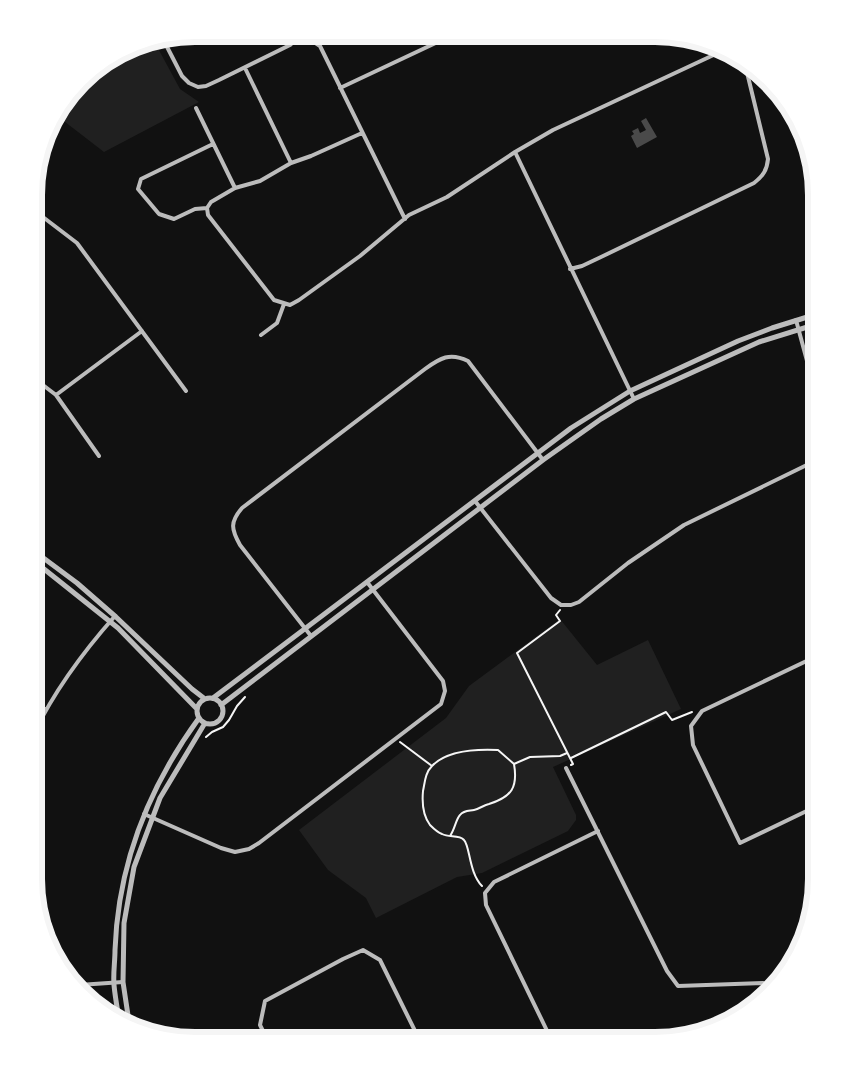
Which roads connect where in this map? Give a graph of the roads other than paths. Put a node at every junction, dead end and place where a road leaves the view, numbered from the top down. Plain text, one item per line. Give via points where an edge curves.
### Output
1 (293, 42) edge
2 (314, 42) edge
3 (438, 42) edge
4 (166, 45) edge
5 (714, 55) edge
6 (245, 68) junction
7 (747, 74) edge
8 (340, 88) junction
9 (196, 108) dead end
10 (362, 132) junction
11 (213, 144) junction
12 (515, 152) junction
13 (290, 163) junction
14 (234, 188) junction
15 (207, 208) junction
16 (42, 216) edge
17 (405, 219) junction
18 (570, 269) junction
19 (284, 304) junction
20 (808, 317) edge
21 (796, 320) junction
22 (808, 326) edge
23 (798, 329) junction
24 (142, 331) junction
25 (261, 335) dead end
26 (808, 365) edge
27 (42, 384) edge
28 (186, 391) dead end
29 (630, 391) junction
30 (56, 395) junction
31 (634, 400) junction
32 (538, 453) junction
33 (99, 456) dead end
34 (543, 460) junction
35 (808, 464) edge
36 (475, 501) junction
37 (480, 508) junction
38 (42, 557) edge
39 (42, 567) edge
40 (367, 582) junction
41 (373, 589) junction
42 (115, 616) junction
43 (110, 622) junction
44 (305, 628) junction
45 (311, 636) junction
46 (808, 660) edge
47 (213, 698) junction
48 (204, 699) junction
49 (221, 705) junction
50 (42, 708) edge
51 (197, 708) junction
52 (46, 710) junction
53 (42, 718) edge
54 (199, 718) junction
55 (205, 723) junction
56 (566, 768) road end
57 (808, 810) edge
58 (144, 814) junction
59 (153, 817) junction
60 (598, 831) junction
61 (123, 982) junction
62 (114, 983) junction
63 (84, 985) edge
64 (765, 985) edge
65 (118, 1011) edge
66 (128, 1017) edge
67 (264, 1032) edge
68 (416, 1032) edge
69 (548, 1032) edge

1 - 6 street
2 - 8 street via 320,46
3 - 8 street
4 - 6 street via 182,76 198,86 206,86
5 - 12 street via 553,130
6 - 13 street
7 - 18 street via 768,159 763,176 601,257
8 - 10 street
9 - 11 street
10 - 13 street
10 - 17 street
11 - 14 street
11 - 15 street via 141,179 138,189 159,214 174,219 195,209
12 - 17 street via 447,198
12 - 18 street
13 - 14 street via 260,181
14 - 15 street
15 - 19 street via 208,215 274,300
16 - 24 street via 77,243
17 - 19 street via 299,300 290,305
18 - 29 street
19 - 25 street via 277,323
20 - 21 street
21 - 23 street
21 - 29 street via 738,340
22 - 23 street
23 - 26 street
23 - 31 street via 759,342
24 - 28 street
24 - 30 street
27 - 30 street
29 - 31 street
29 - 32 street
30 - 33 street
31 - 34 street via 601,418
32 - 34 street
32 - 36 street
32 - 44 street via 468,361 458,356 447,357 425,369 242,508 234,518 232,527 240,545
34 - 37 street
35 - 37 street via 684,524 571,605 561,605 551,598
36 - 37 street
36 - 40 street
37 - 41 street
38 - 42 street
39 - 43 street
40 - 41 street
40 - 44 street
41 - 45 street
41 - 59 street via 443,682 445,691 441,704 249,849 235,852 221,848
42 - 43 street
42 - 48 street
43 - 51 street
43 - 52 street via 68,675
44 - 45 street
44 - 47 street
45 - 49 street
46 - 57 street via 702,711 691,726 693,745 740,843
47 - 48 street
47 - 49 street
48 - 51 street
49 - 55 street via 219,719
50 - 52 street
51 - 54 street
52 - 53 street
54 - 55 street
54 - 58 street via 153,792
55 - 59 street via 160,798
56 - 60 street
58 - 59 street
58 - 62 street via 124,872 118,906
59 - 61 street via 134,867 128,895
60 - 64 street via 666,971 678,986
60 - 69 street via 494,882 485,893 486,905
61 - 62 street
61 - 66 street
62 - 63 street
62 - 65 street
67 - 68 street via 260,1025 265,1001 363,950 380,960

